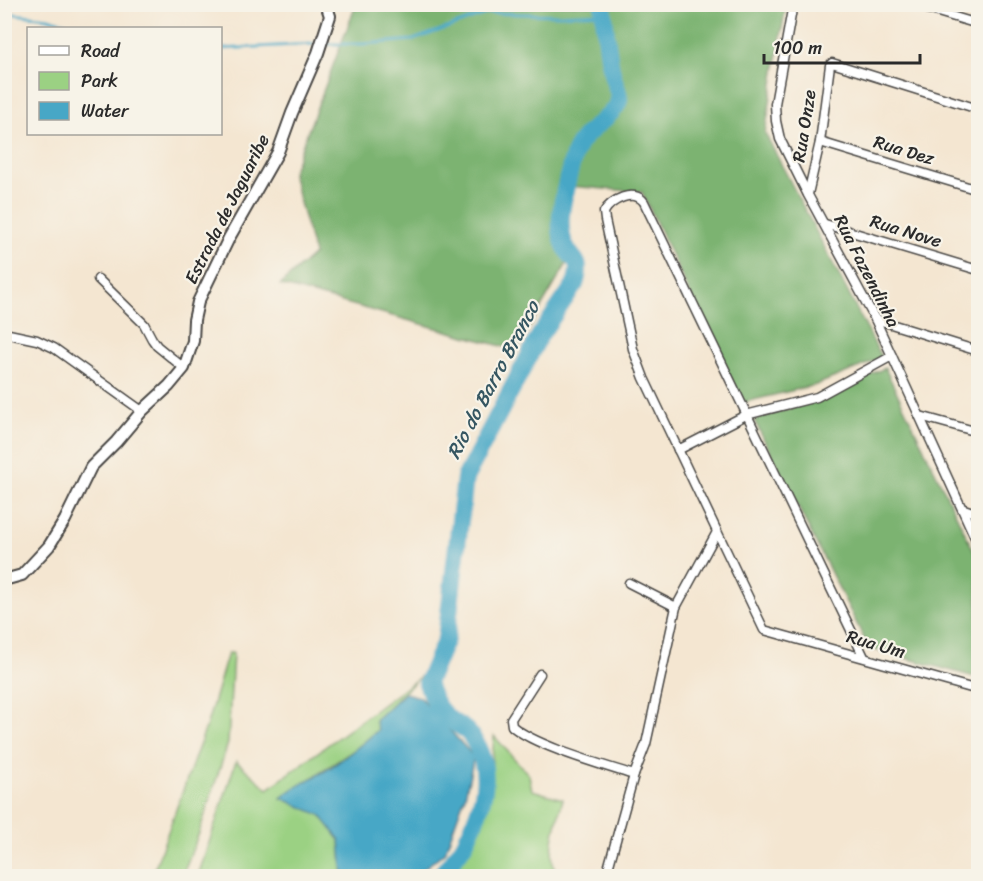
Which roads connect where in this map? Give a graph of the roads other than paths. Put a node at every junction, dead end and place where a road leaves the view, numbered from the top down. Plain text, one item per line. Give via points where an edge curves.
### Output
1 (326, 4) edge
2 (794, 4) edge
3 (911, 4) edge
4 (978, 24) edge
5 (978, 109) edge
6 (820, 142) junction
7 (978, 190) edge
8 (808, 195) junction
9 (825, 224) junction
10 (978, 270) edge
11 (98, 279) dead end
12 (875, 319) junction
13 (4, 333) edge
14 (978, 351) edge
15 (892, 356) junction
16 (184, 368) junction
17 (142, 411) junction
18 (746, 415) junction
19 (920, 416) junction
20 (978, 432) edge
21 (678, 450) junction
22 (964, 509) junction
23 (978, 514) edge
24 (717, 532) junction
25 (978, 544) edge
26 (4, 580) edge
27 (629, 583) dead end
28 (676, 607) junction
29 (864, 657) junction
30 (540, 674) dead end
31 (978, 690) edge
32 (634, 775) junction
33 (606, 876) edge

1 - 16 street, Estrada de Jaguaribe via 330,16 278,152 198,302 193,341
2 - 8 street, Rua Fazendinha via 775,104 776,121 780,139
3 - 4 street
5 - 6 street, Rua Onze via 832,63
6 - 7 street, Rua Dez
6 - 8 street, Rua Onze
8 - 9 street, Rua Fazendinha
9 - 10 street, Rua Nove
9 - 12 street, Rua Fazendinha
11 - 16 street via 144,324 157,346
12 - 14 street
12 - 15 street, Rua Fazendinha
13 - 17 street via 54,348
15 - 18 street via 817,397
15 - 19 street, Rua Fazendinha
16 - 17 street, Estrada de Jaguaribe
17 - 26 street, Estrada de Jaguaribe via 91,467 49,546 22,575
18 - 21 street
18 - 21 street via 644,202 634,195 617,200 604,212 633,349
18 - 29 street
19 - 20 street
19 - 22 street, Rua Fazendinha
21 - 24 street
22 - 23 street
22 - 25 street, Rua Fazendinha
24 - 28 street
24 - 29 street, Rua Um via 764,630
27 - 28 street
28 - 32 street via 646,744
29 - 31 street, Rua Um
30 - 32 street via 511,719 512,726 552,746
32 - 33 street

